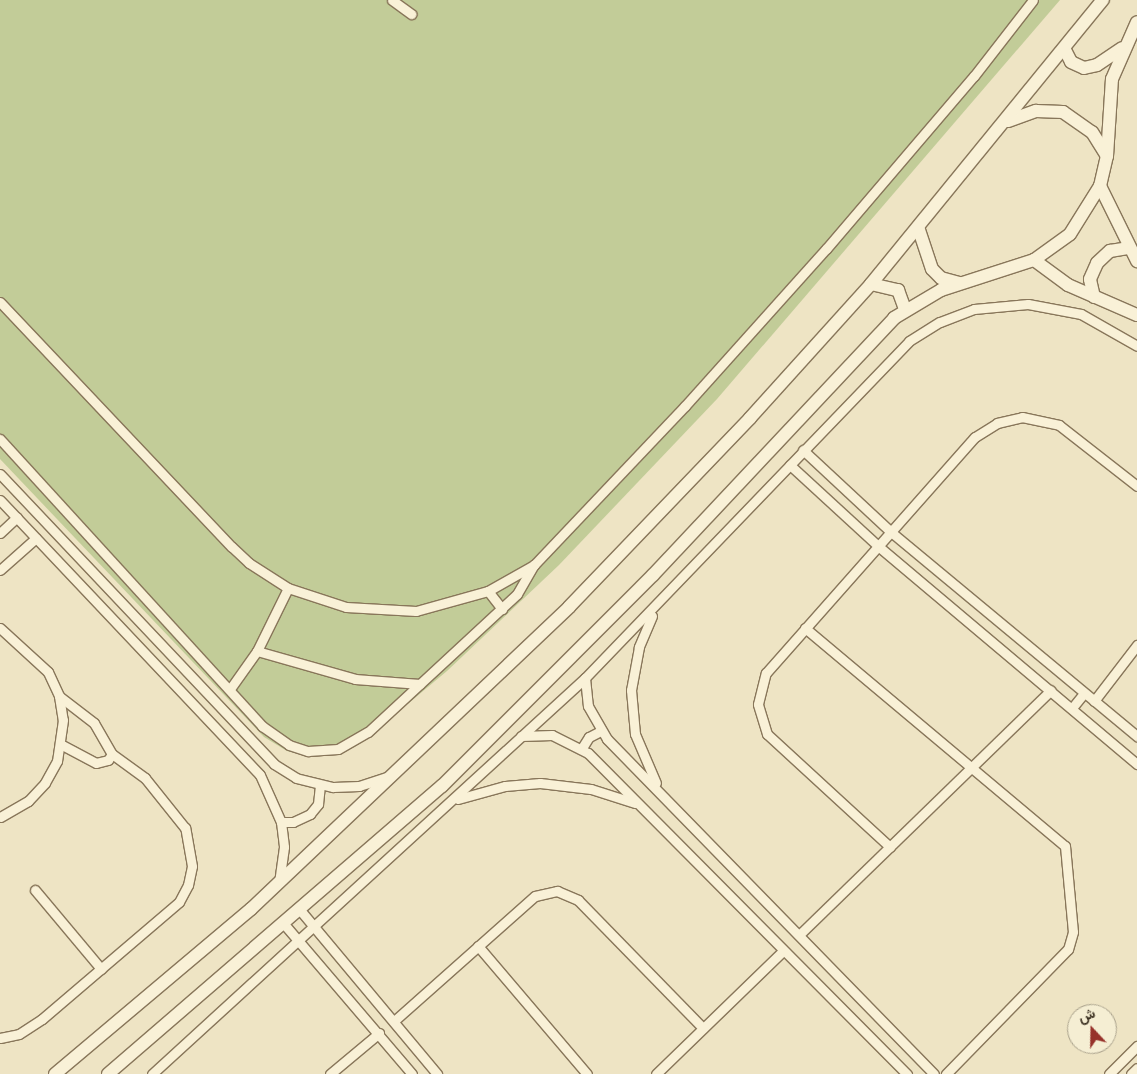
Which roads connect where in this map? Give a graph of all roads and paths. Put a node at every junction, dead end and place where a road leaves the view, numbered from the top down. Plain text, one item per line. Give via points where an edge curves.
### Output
1 (392, 0) edge
2 (1034, 0) edge
3 (1103, 0) edge
4 (411, 14) dead end
5 (1137, 22) edge
6 (1122, 48) junction
7 (1065, 50) junction
8 (1007, 121) junction
9 (1107, 156) junction
10 (1100, 186) junction
11 (918, 227) junction
12 (1128, 248) junction
13 (1034, 260) junction
14 (1137, 262) edge
15 (960, 283) junction
16 (871, 284) junction
17 (1094, 297) junction
18 (0, 302) edge
19 (905, 310) junction
20 (1137, 315) edge
21 (1137, 346) edge
22 (0, 440) edge
23 (803, 450) junction
24 (790, 465) junction
25 (0, 474) edge
26 (1137, 486) edge
27 (0, 500) edge
28 (17, 518) junction
29 (891, 532) junction
30 (0, 533) edge
31 (36, 538) junction
32 (878, 546) junction
33 (534, 565) junction
34 (0, 570) edge
35 (288, 588) junction
36 (488, 591) junction
37 (657, 607) junction
38 (502, 609) junction
39 (0, 628) edge
40 (805, 628) junction
41 (1137, 646) edge
42 (257, 651) junction
43 (585, 678) junction
44 (420, 684) junction
45 (230, 689) junction
46 (1051, 690) junction
47 (1084, 693) junction
48 (59, 696) junction
49 (1094, 701) junction
50 (1072, 708) junction
51 (601, 731) junction
52 (521, 736) junction
53 (1137, 736) edge
54 (61, 744) junction
55 (582, 748) junction
56 (112, 754) junction
57 (1137, 764) edge
58 (973, 767) junction
59 (397, 772) junction
60 (320, 786) junction
61 (662, 793) junction
62 (456, 800) junction
63 (640, 805) junction
64 (0, 817) edge
65 (281, 822) junction
66 (890, 847) junction
67 (278, 884) junction
68 (35, 890) dead end
69 (300, 910) junction
70 (284, 924) junction
71 (314, 927) junction
72 (799, 935) junction
73 (299, 941) junction
74 (478, 946) junction
75 (783, 951) junction
76 (101, 968) junction
77 (394, 1021) junction
78 (703, 1028) junction
79 (379, 1033) junction
80 (0, 1038) edge
81 (1137, 1046) edge
82 (1137, 1068) edge
83 (55, 1074) edge
84 (108, 1074) edge
85 (152, 1074) edge
86 (330, 1074) edge
87 (412, 1074) edge
88 (437, 1074) edge
89 (587, 1074) edge
90 (656, 1074) edge
91 (906, 1074) edge
92 (934, 1074) edge
93 (946, 1074) edge
94 (1109, 1074) edge
95 (1131, 1074) edge

1 - 4 street
2 - 33 street via 974,76 826,249 685,406
3 - 7 street
5 - 6 street
6 - 7 street via 1097,65 1084,68 1071,62
6 - 9 street via 1109,95
7 - 8 street
8 - 9 street via 1036,111 1063,112 1092,132
8 - 11 street
9 - 10 street
10 - 12 street
10 - 13 street via 1070,234
11 - 15 street via 932,269 941,278
11 - 16 street
12 - 14 street
12 - 17 street via 1110,251 1096,263 1090,280
13 - 15 street
13 - 17 street via 1068,285
15 - 19 street
16 - 19 street via 883,284 898,290
16 - 59 street via 750,418 575,600
17 - 20 street
18 - 35 street via 232,547 249,563
19 - 69 street via 653,575 442,786
21 - 23 street via 1098,320 1064,309 1010,304 974,309 940,322 902,347
22 - 45 street
23 - 24 street
23 - 29 street
24 - 32 street
24 - 37 street
25 - 60 street via 274,764 296,778
26 - 29 street via 1060,425 1035,417 1009,419 975,437
27 - 28 street
28 - 30 street
28 - 31 street
29 - 32 street
29 - 47 street
31 - 34 street
31 - 65 street via 260,775
32 - 40 street
32 - 46 street
33 - 36 street
33 - 38 street via 525,583
35 - 36 street via 326,603 395,612 442,606
35 - 42 street
36 - 38 street
37 - 43 street
37 - 61 street via 637,654 632,712 642,755
38 - 44 street
39 - 48 street via 36,658
40 - 58 street
40 - 66 street via 766,673 759,696 760,720 772,742
41 - 49 street
42 - 44 street via 356,678
42 - 45 street
43 - 51 street via 588,706
43 - 52 street
44 - 45 street via 352,743 316,751 290,745 278,738
46 - 50 street
46 - 58 street
47 - 49 street
47 - 50 street
48 - 54 street via 63,720
48 - 56 street via 94,723
49 - 53 street
50 - 57 street
51 - 55 street via 589,737
51 - 61 street
52 - 55 street via 552,734
52 - 62 street
54 - 56 street via 96,763 108,760
54 - 64 street via 45,783 28,801
55 - 63 street
56 - 76 street via 145,778 175,812 185,828 192,866 178,902
58 - 66 street
58 - 93 street via 1065,846 1073,932 1068,949
59 - 60 street via 358,786
59 - 67 street
60 - 65 street via 318,804 310,814 300,821
61 - 72 street
62 - 63 street via 505,786 540,783 591,789
62 - 71 street
63 - 75 street
65 - 67 street via 283,854
66 - 72 street
67 - 83 street
68 - 76 street
69 - 70 street
69 - 71 street
70 - 73 street
70 - 84 street
71 - 73 street
71 - 77 street
72 - 92 street
73 - 79 street
73 - 85 street
74 - 77 street
74 - 78 street via 535,896 557,891 568,894
74 - 89 street
75 - 78 street
75 - 91 street
76 - 80 street via 34,1026
77 - 88 street
78 - 90 street
79 - 86 street
79 - 87 street
81 - 94 street
82 - 95 street

